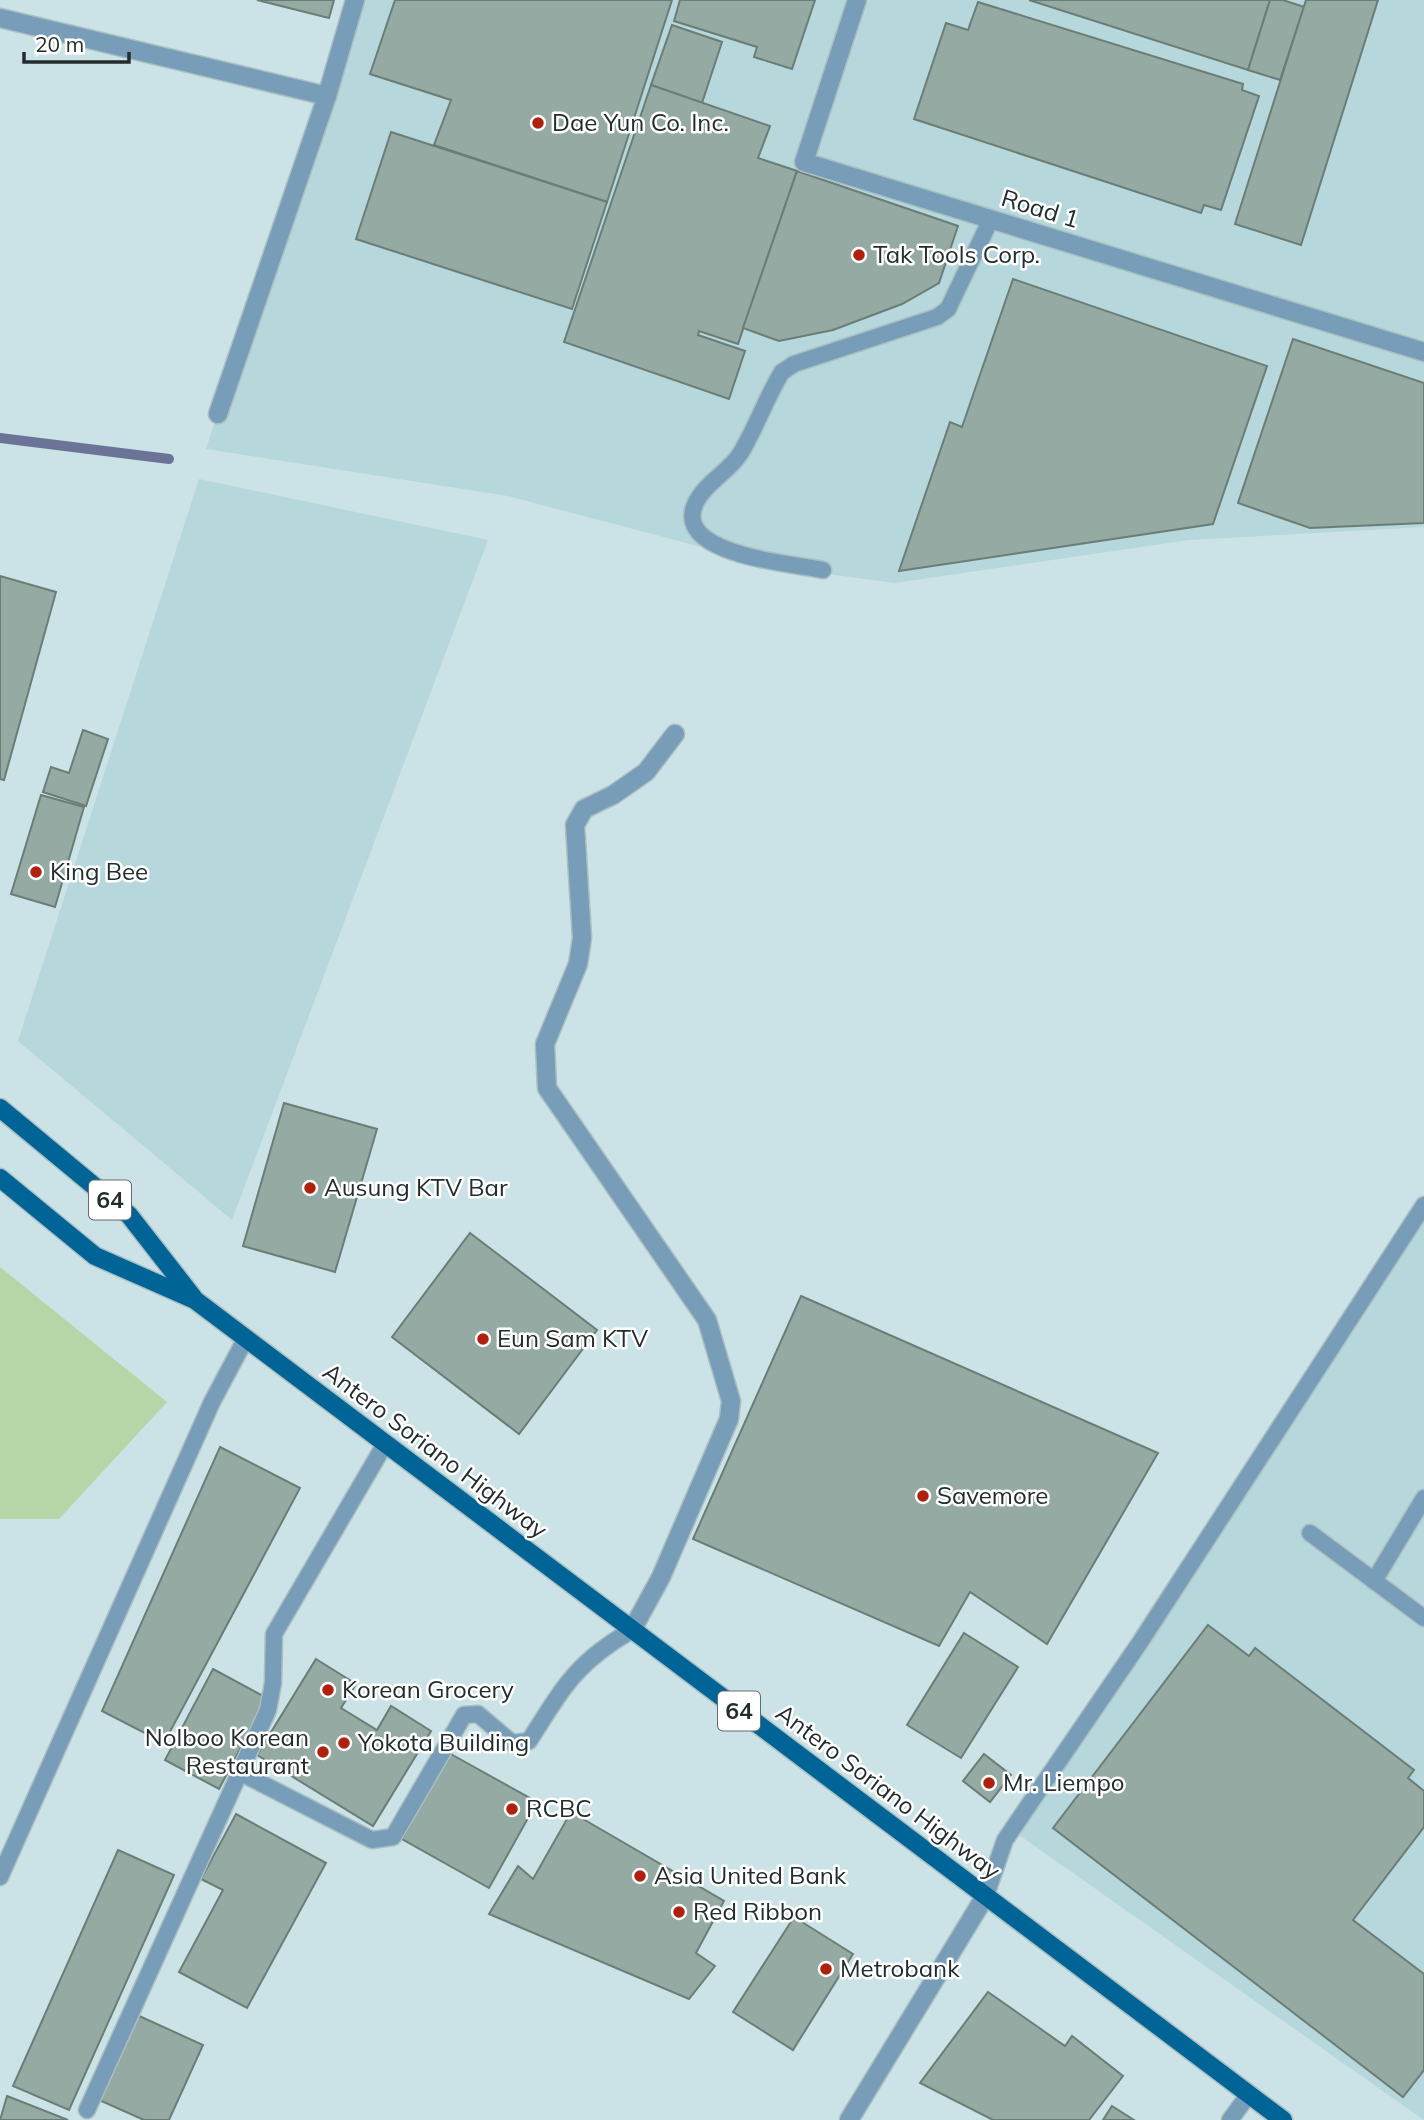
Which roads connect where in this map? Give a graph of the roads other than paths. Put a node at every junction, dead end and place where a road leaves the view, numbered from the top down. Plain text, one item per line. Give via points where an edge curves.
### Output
1 (355, 0) edge
2 (857, 0) edge
3 (0, 18) edge
4 (327, 96) junction
5 (991, 219) junction
6 (1424, 352) edge
7 (218, 414) dead end
8 (823, 570) dead end
9 (675, 734) dead end
10 (0, 1108) edge
11 (0, 1178) edge
12 (1424, 1205) edge
13 (195, 1300) junction
14 (246, 1338) junction
15 (385, 1444) junction
16 (1424, 1498) edge
17 (1310, 1533) dead end
18 (1374, 1581) junction
19 (1424, 1618) edge
20 (632, 1630) junction
21 (241, 1773) junction
22 (0, 1877) edge
23 (986, 1895) junction
24 (1249, 2094) junction
25 (87, 2110) dead end
26 (849, 2120) edge
27 (1230, 2120) edge
28 (1283, 2120) edge

1 - 4 street
2 - 5 street, Road 1 via 804,162
3 - 4 street
4 - 7 street
5 - 6 street, Road 1
5 - 8 lane via 948,309 937,317 794,364 782,372 740,454 699,496 692,512 693,527 701,538 732,551
9 - 20 street via 646,772 584,808 575,825 582,938 578,964 545,1044 547,1088 707,1320 731,1401 729,1419
10 - 13 main road, Antero Soriano Highway / 64 via 129,1215
11 - 13 main road, Antero Soriano Highway / 64 via 96,1256
12 - 23 lane via 1141,1641 1005,1840
13 - 14 main road, Antero Soriano Highway / 64
14 - 15 main road, Antero Soriano Highway / 64
14 - 22 lane via 212,1402
15 - 20 main road, Antero Soriano Highway / 64
15 - 21 lane via 274,1634 274,1683 268,1710
16 - 18 lane
17 - 18 lane
18 - 19 lane
20 - 21 lane via 599,1649 572,1674 529,1741 512,1743 478,1714 464,1715 393,1837 372,1840
20 - 23 main road, Antero Soriano Highway / 64
21 - 25 lane
23 - 24 main road, Antero Soriano Highway / 64
23 - 26 street
24 - 27 lane
24 - 28 main road, Antero Soriano Highway / 64

